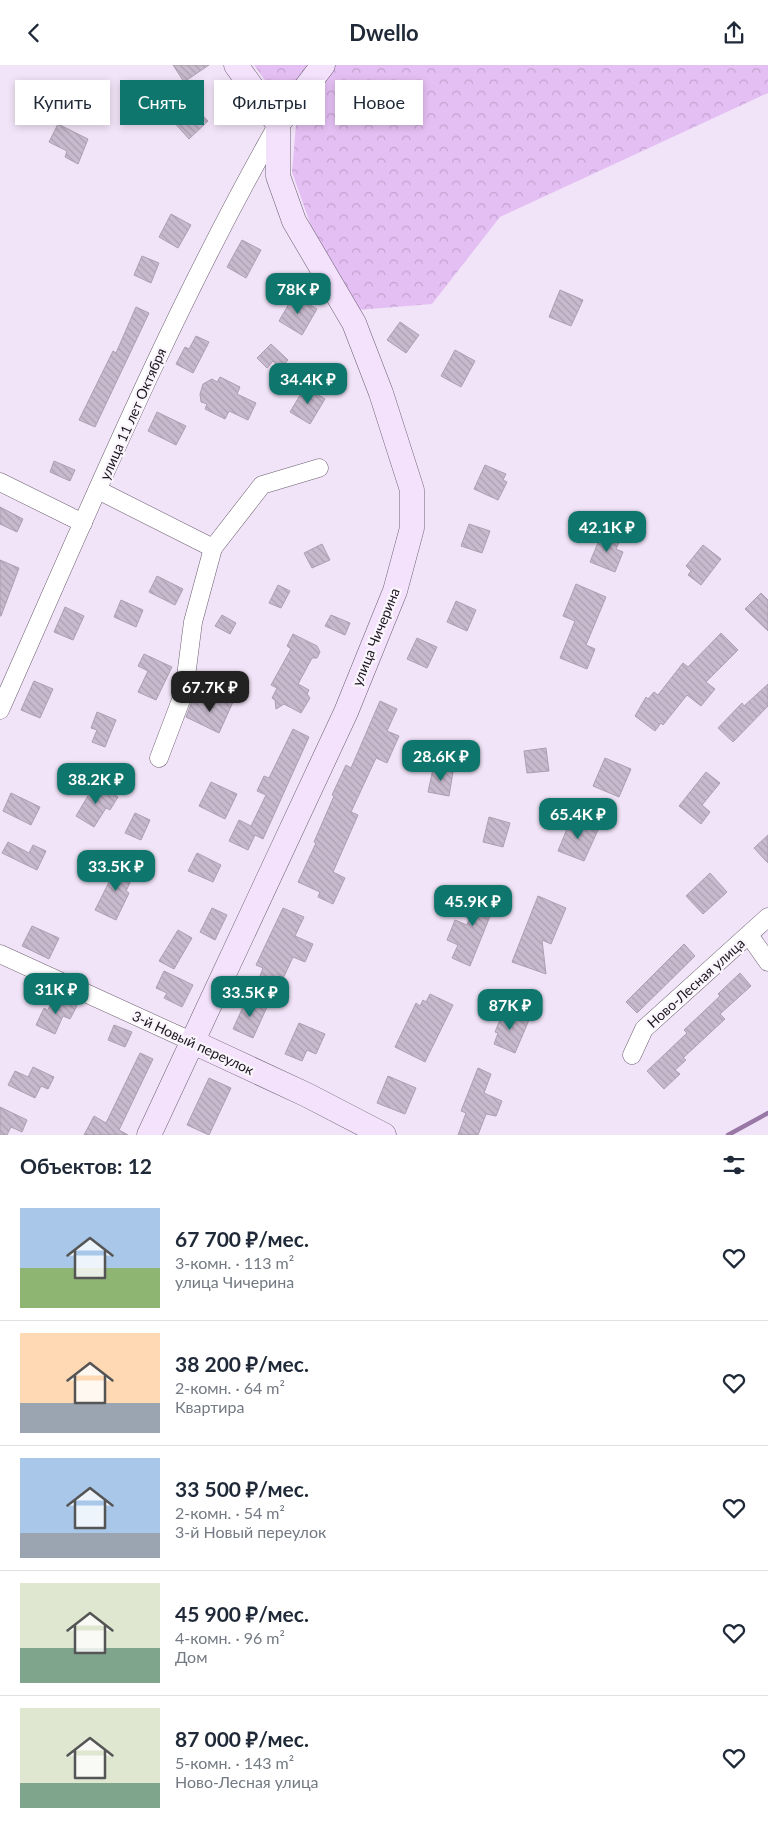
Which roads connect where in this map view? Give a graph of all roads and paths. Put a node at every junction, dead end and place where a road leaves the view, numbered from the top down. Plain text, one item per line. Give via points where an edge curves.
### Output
1 (236, 65) edge
2 (323, 65) edge
3 (247, 80) edge
4 (312, 80) edge
5 (277, 125) edge
6 (278, 125) edge
7 (319, 468) dead end
8 (0, 482) edge
9 (98, 490) junction
10 (83, 523) junction
11 (213, 548) junction
12 (0, 710) edge
13 (159, 758) dead end
14 (768, 917) edge
15 (749, 935) junction
16 (0, 954) edge
17 (768, 962) edge
18 (193, 1043) junction
19 (632, 1055) dead end
20 (149, 1135) edge
21 (384, 1135) edge

1 - 3 street
2 - 4 street
5 - 9 street, улица 11 лет Октября via 233,203 180,309
6 - 18 street, улица Чичерина via 278,175 294,221 354,323 381,393 412,490 412,528 395,591 346,712
7 - 11 street via 262,485
8 - 10 street
9 - 10 street, улица 11 лет Октября
9 - 11 street
10 - 12 street, улица 11 лет Октября
11 - 13 street via 193,622 184,692
14 - 15 street, Ново-Лесная улица
15 - 17 street
15 - 19 street, Ново-Лесная улица via 644,1029
16 - 18 street, 3-й Новый переулок
18 - 20 street, улица Чичерина
18 - 21 street, 3-й Новый переулок via 307,1095

